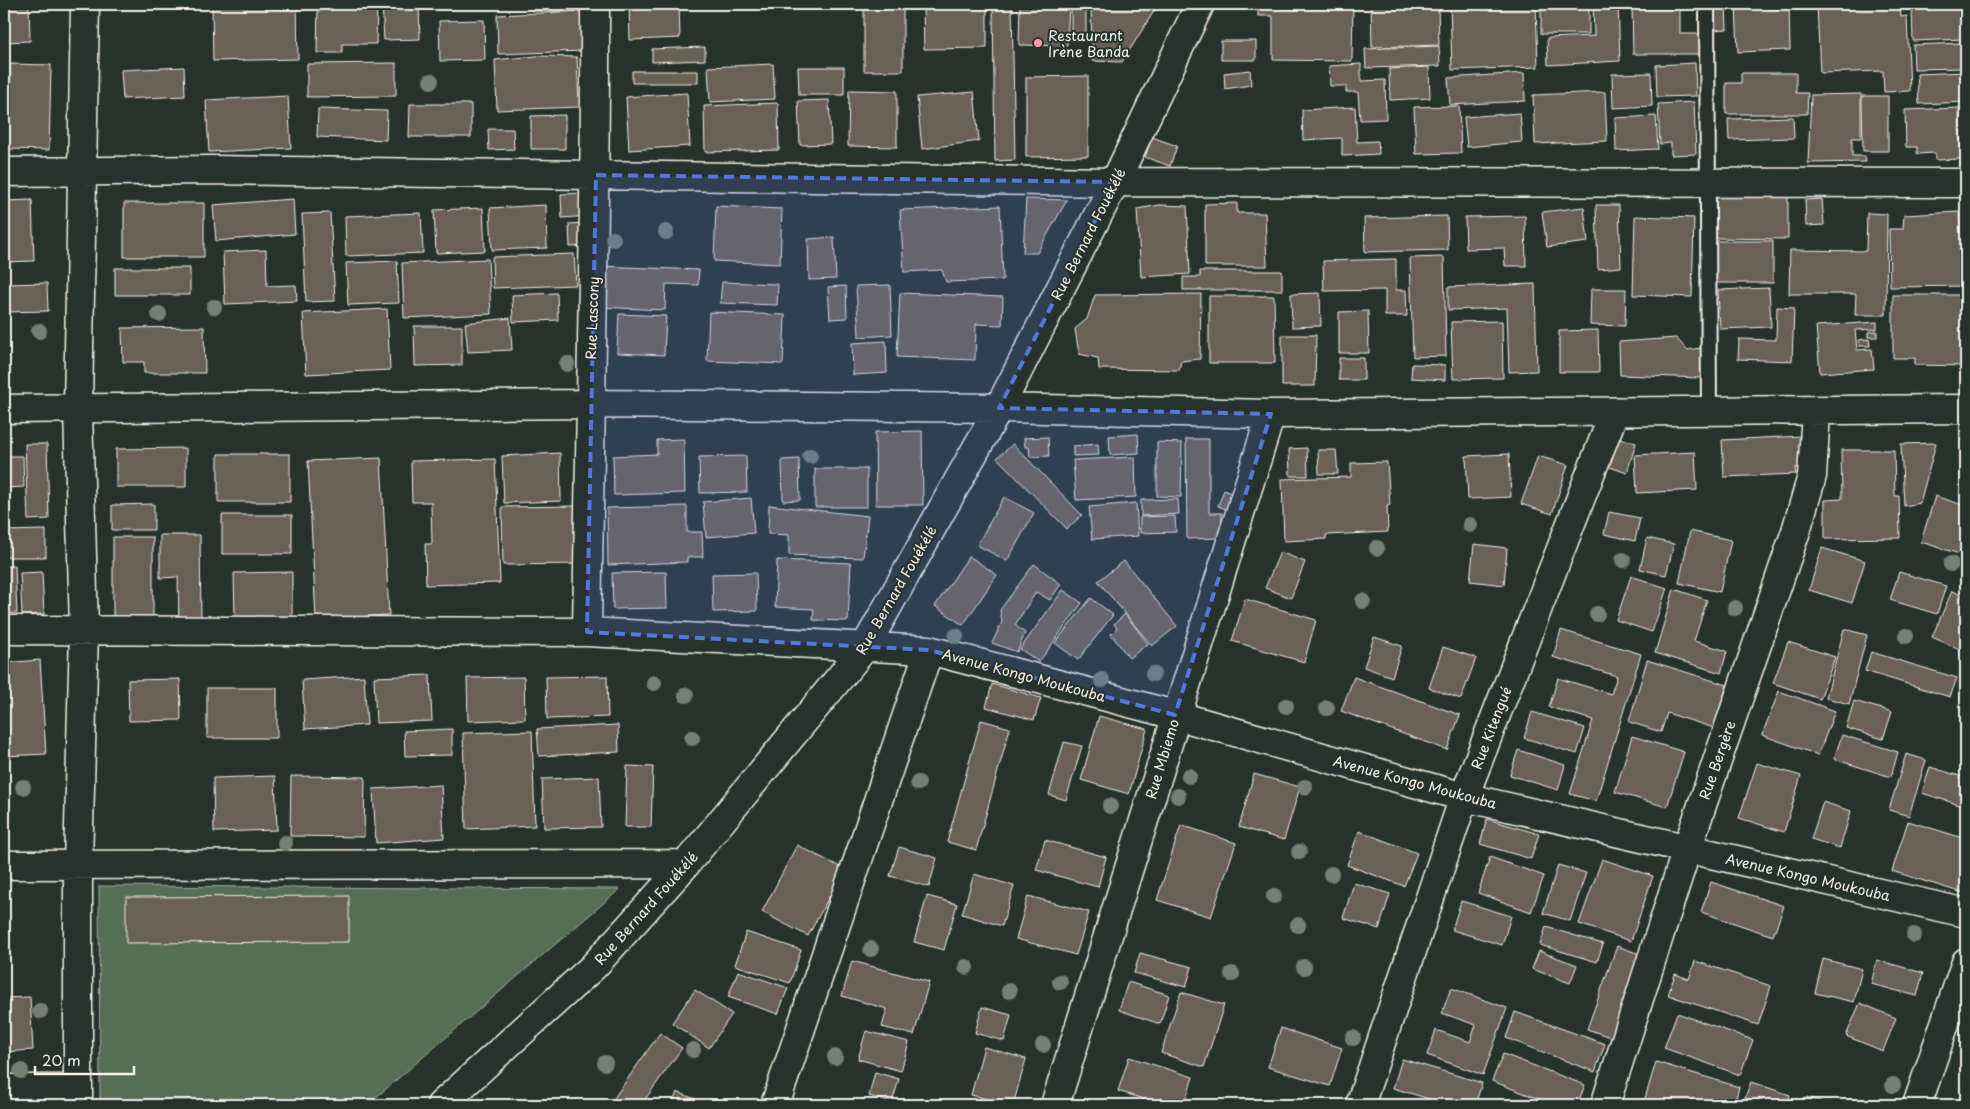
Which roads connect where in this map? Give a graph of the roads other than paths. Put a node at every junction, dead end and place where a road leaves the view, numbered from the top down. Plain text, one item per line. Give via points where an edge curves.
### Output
1 (85, 4) edge
2 (595, 4) edge
3 (1200, 4) edge
4 (1707, 4) edge
5 (4, 172) edge
6 (84, 172) junction
7 (596, 175) junction
8 (1115, 182) junction
9 (1708, 182) junction
10 (1966, 183) edge
11 (590, 404) junction
12 (999, 408) junction
13 (4, 409) edge
14 (78, 409) junction
15 (1966, 409) edge
16 (1816, 412) junction
17 (1614, 413) junction
18 (1709, 413) junction
19 (1271, 414) junction
20 (4, 630) edge
21 (84, 630) junction
22 (587, 632) junction
23 (866, 647) junction
24 (929, 650) junction
25 (1175, 715) junction
26 (1464, 797) junction
27 (1687, 849) junction
28 (4, 864) edge
29 (686, 864) junction
30 (78, 865) junction
31 (1966, 913) edge
32 (1966, 962) edge
33 (4, 1089) edge
34 (78, 1097) edge
35 (441, 1105) edge
36 (775, 1105) edge
37 (1055, 1105) edge
38 (1360, 1105) edge
39 (1605, 1105) edge
40 (1917, 1105) edge

1 - 6 street
2 - 7 street, Rue Lascony
3 - 8 street, Rue Bernard Fouékélé
4 - 9 lane
5 - 6 street
6 - 7 street via 213,170
6 - 14 street
7 - 8 street
7 - 11 street, Rue Lascony
8 - 9 street
8 - 12 street, Rue Bernard Fouékélé
9 - 10 street
9 - 18 lane
11 - 12 street
11 - 14 street
11 - 22 street, Rue Lascony
12 - 19 street
12 - 23 street, Rue Bernard Fouékélé
13 - 14 street
14 - 21 street
15 - 16 street
16 - 18 street
16 - 27 street, Rue Bergère via 1812,476 1796,531
17 - 18 street
17 - 19 street
17 - 26 street, Rue Kitengué
19 - 25 street, Rue Mbiemo
20 - 21 street, Avenue Kongo Moukouba
21 - 22 street, Avenue Kongo Moukouba
21 - 30 street
22 - 23 street, Avenue Kongo Moukouba
23 - 24 street, Avenue Kongo Moukouba
23 - 29 street, Rue Bernard Fouékélé
24 - 25 street, Avenue Kongo Moukouba
24 - 36 street
25 - 26 street, Avenue Kongo Moukouba
25 - 37 street, Rue Mbiemo
26 - 27 street, Avenue Kongo Moukouba
26 - 38 street, Rue Kitengué
27 - 31 street, Avenue Kongo Moukouba
27 - 39 street, Rue Bergère
28 - 30 street
29 - 30 street
29 - 35 street, Rue Bernard Fouékélé via 593,967
30 - 34 street
32 - 40 street
33 - 34 street

